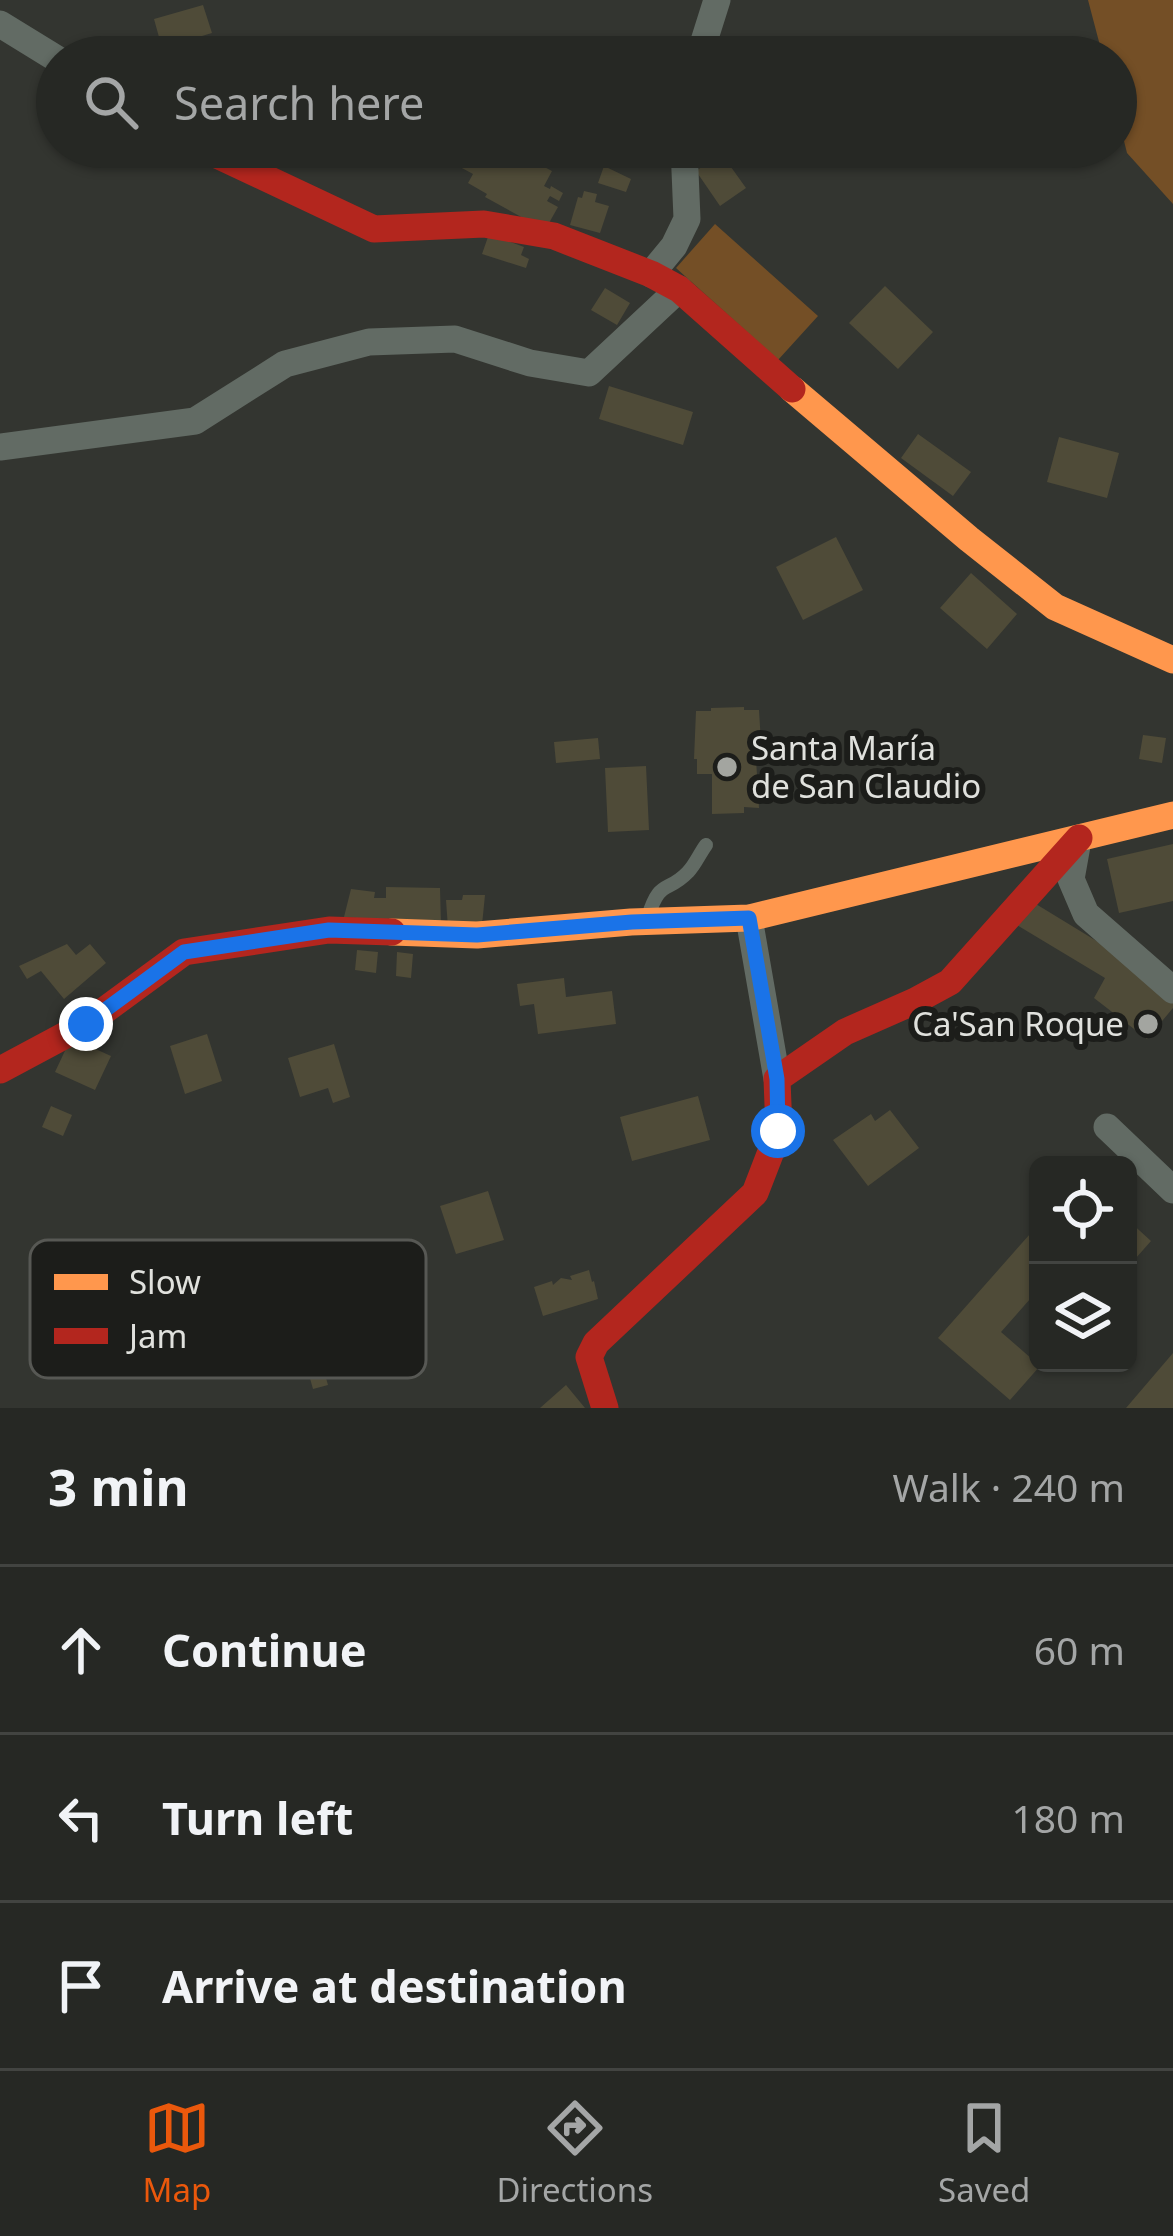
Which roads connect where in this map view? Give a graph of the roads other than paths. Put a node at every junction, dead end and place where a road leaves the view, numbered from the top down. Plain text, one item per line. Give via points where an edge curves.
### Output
1 (717, 0) edge
2 (0, 24) edge
3 (706, 36) edge
4 (36, 46) edge
5 (245, 168) edge
6 (685, 168) edge
7 (651, 274) junction
8 (679, 289) junction
9 (0, 447) edge
10 (1173, 660) edge
11 (1173, 815) edge
12 (1078, 838) junction
13 (706, 845) dead end
14 (749, 918) junction
15 (647, 922) junction
16 (1173, 990) edge
17 (0, 1070) edge
18 (777, 1079) junction
19 (1108, 1127) dead end
20 (1173, 1190) edge
21 (605, 1408) edge

1 - 3 street
2 - 4 street
5 - 7 street via 374,229 484,224 554,236
6 - 7 street via 687,219
7 - 8 street
8 - 9 street via 589,373 455,339 369,342 285,364 195,422
8 - 10 street via 1055,607
11 - 12 street
12 - 14 street
12 - 16 street via 1071,879 1086,914
12 - 18 street via 950,982 845,1032
13 - 15 lane via 688,873 654,897
14 - 15 street
14 - 18 street
15 - 17 street via 477,935 329,930 184,952 86,1024
18 - 21 street via 778,1131 755,1193 596,1343 589,1357
19 - 20 street

